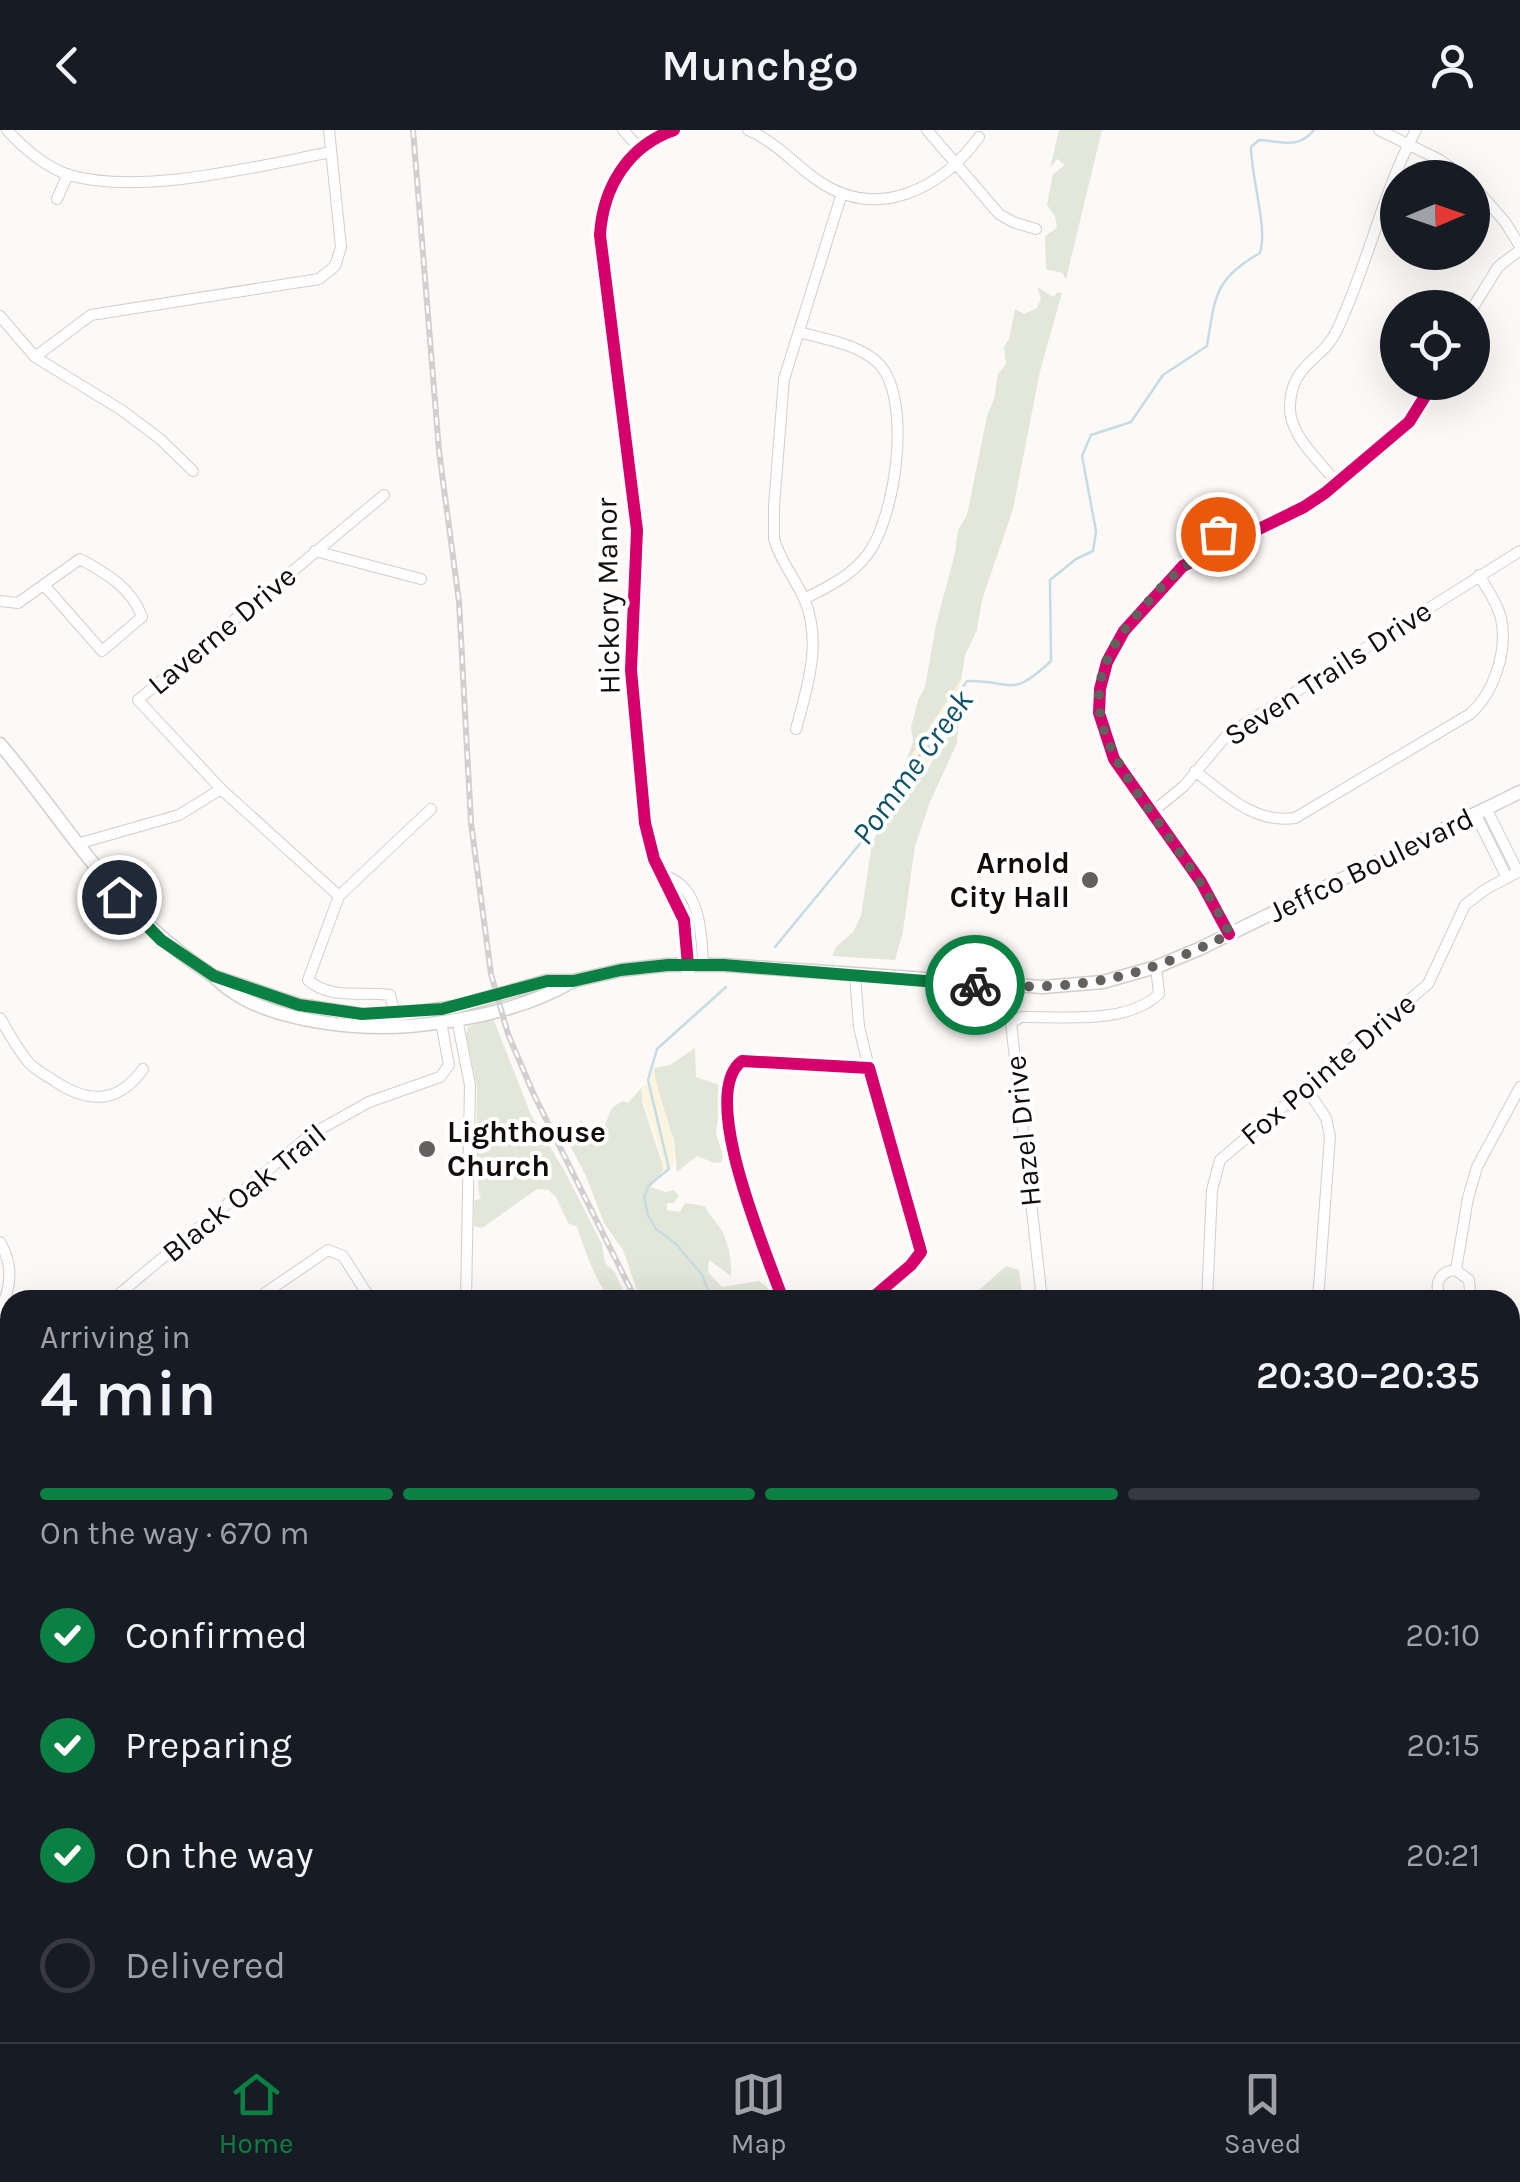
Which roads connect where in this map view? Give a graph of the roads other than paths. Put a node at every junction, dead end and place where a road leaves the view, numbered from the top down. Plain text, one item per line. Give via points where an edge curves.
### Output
1 (6, 130) edge
2 (329, 130) edge
3 (623, 130) edge
4 (674, 130) edge
5 (748, 130) edge
6 (927, 130) edge
7 (1379, 130) edge
8 (1416, 130) edge
9 (979, 136) dead end
10 (1410, 144) junction
11 (640, 149) junction
12 (331, 152) junction
13 (1436, 160) edge
14 (956, 165) junction
15 (68, 174) junction
16 (842, 192) junction
17 (58, 200) dead end
18 (1490, 205) edge
19 (1036, 230) dead end
20 (1520, 248) edge
21 (1483, 290) edge
22 (0, 316) edge
23 (798, 332) junction
24 (34, 357) junction
25 (1423, 400) edge
26 (193, 472) dead end
27 (1336, 482) junction
28 (384, 496) dead end
29 (1204, 505) dead end
30 (1224, 545) junction
31 (315, 551) junction
32 (1520, 551) edge
33 (1479, 575) junction
34 (421, 578) dead end
35 (44, 585) junction
36 (804, 599) junction
37 (0, 601) edge
38 (796, 729) dead end
39 (0, 744) edge
40 (1195, 772) junction
41 (222, 789) junction
42 (1520, 792) edge
43 (432, 809) dead end
44 (1481, 811) junction
45 (1151, 813) junction
46 (77, 844) junction
47 (1519, 872) edge
48 (1507, 878) junction
49 (339, 896) junction
50 (1230, 934) junction
51 (696, 965) junction
52 (1156, 967) junction
53 (855, 975) junction
54 (214, 976) junction
55 (573, 981) junction
56 (395, 1015) junction
57 (0, 1018) edge
58 (457, 1019) junction
59 (441, 1022) junction
60 (869, 1068) junction
61 (143, 1069) dead end
62 (1520, 1087) edge
63 (1306, 1088) junction
64 (0, 1242) edge
65 (1456, 1270) junction
66 (8, 1290) edge
67 (124, 1290) edge
68 (270, 1290) edge
69 (365, 1290) edge
70 (466, 1290) edge
71 (780, 1290) edge
72 (882, 1290) edge
73 (1041, 1290) edge
74 (1207, 1290) edge
75 (1319, 1290) edge
76 (1437, 1290) edge
77 (1470, 1290) edge

1 - 15 street
2 - 12 street
3 - 11 street
4 - 11 street, Hickory Manor
5 - 16 street
6 - 14 street
7 - 10 street
8 - 10 street
9 - 14 street
10 - 13 street
10 - 27 street via 1336,334 1302,368 1292,389 1297,431
11 - 51 street, Hickory Manor via 608,193 600,235 636,526 631,670 644,816 665,876 679,882 695,909 702,933
12 - 15 street via 126,183
12 - 24 street via 341,246 335,266 319,279 91,315
14 - 16 street via 907,194
14 - 19 street via 999,214
15 - 17 street
16 - 23 street
18 - 20 street
20 - 21 street
22 - 24 street
23 - 36 street via 781,394 773,524 778,552
23 - 36 street via 871,357 891,380 898,405 884,528 860,564
24 - 26 street via 124,411
25 - 27 street via 1410,422
27 - 30 street via 1304,507
28 - 31 street, Laverne Drive
29 - 30 street
30 - 45 street via 1171,576 1118,640 1103,675 1104,733 1117,766
31 - 34 street
31 - 41 street, Laverne Drive via 138,700
32 - 33 street, Seven Trails Drive
33 - 40 street, Seven Trails Drive via 1241,725
33 - 40 street via 1501,616 1501,642 1490,693 1470,714 1295,818 1254,814
35 - 35 street via 80,559 114,578 142,617 102,651
35 - 37 street via 18,604
36 - 38 street via 814,654
39 - 46 main road, Jeffco Boulevard
40 - 45 street, Seven Trails Drive
41 - 46 street via 178,815
41 - 49 street, Laverne Drive
42 - 44 main road, Jeffco Boulevard
43 - 49 street
44 - 47 street
44 - 48 street
44 - 50 main road, Jeffco Boulevard
45 - 50 street
46 - 54 main road, Jeffco Boulevard via 140,921
47 - 48 street, Fox Pointe Drive
48 - 63 street, Fox Pointe Drive via 1465,906 1428,984
49 - 56 street via 308,980 335,992 390,994
50 - 52 main road, Jeffco Boulevard
51 - 53 main road, Jeffco Boulevard
51 - 55 main road, Jeffco Boulevard
52 - 53 main road, Jeffco Boulevard via 1103,982 1043,988
52 - 73 street, Hazel Drive via 1159,994 1118,1014 1011,1023
53 - 60 street
54 - 56 main road, Jeffco Boulevard via 299,1005
54 - 59 main road, Jeffco Boulevard via 234,994 328,1023
55 - 56 main road, Jeffco Boulevard
55 - 58 main road, Jeffco Boulevard via 552,994
57 - 61 street via 31,1066 96,1100 117,1095
58 - 59 main road, Jeffco Boulevard
58 - 70 street via 470,1085
59 - 67 street, Black Oak Trail via 448,1065 440,1077 369,1102 310,1135
60 - 71 street via 742,1061 732,1068 726,1087 732,1148
60 - 72 street via 921,1252
62 - 65 street via 1477,1168
63 - 74 street, Fox Pointe Drive via 1220,1160 1212,1190
63 - 75 street via 1330,1136
64 - 66 street via 10,1267
65 - 76 street via 1445,1272
65 - 77 street
68 - 69 street via 328,1250 344,1256

